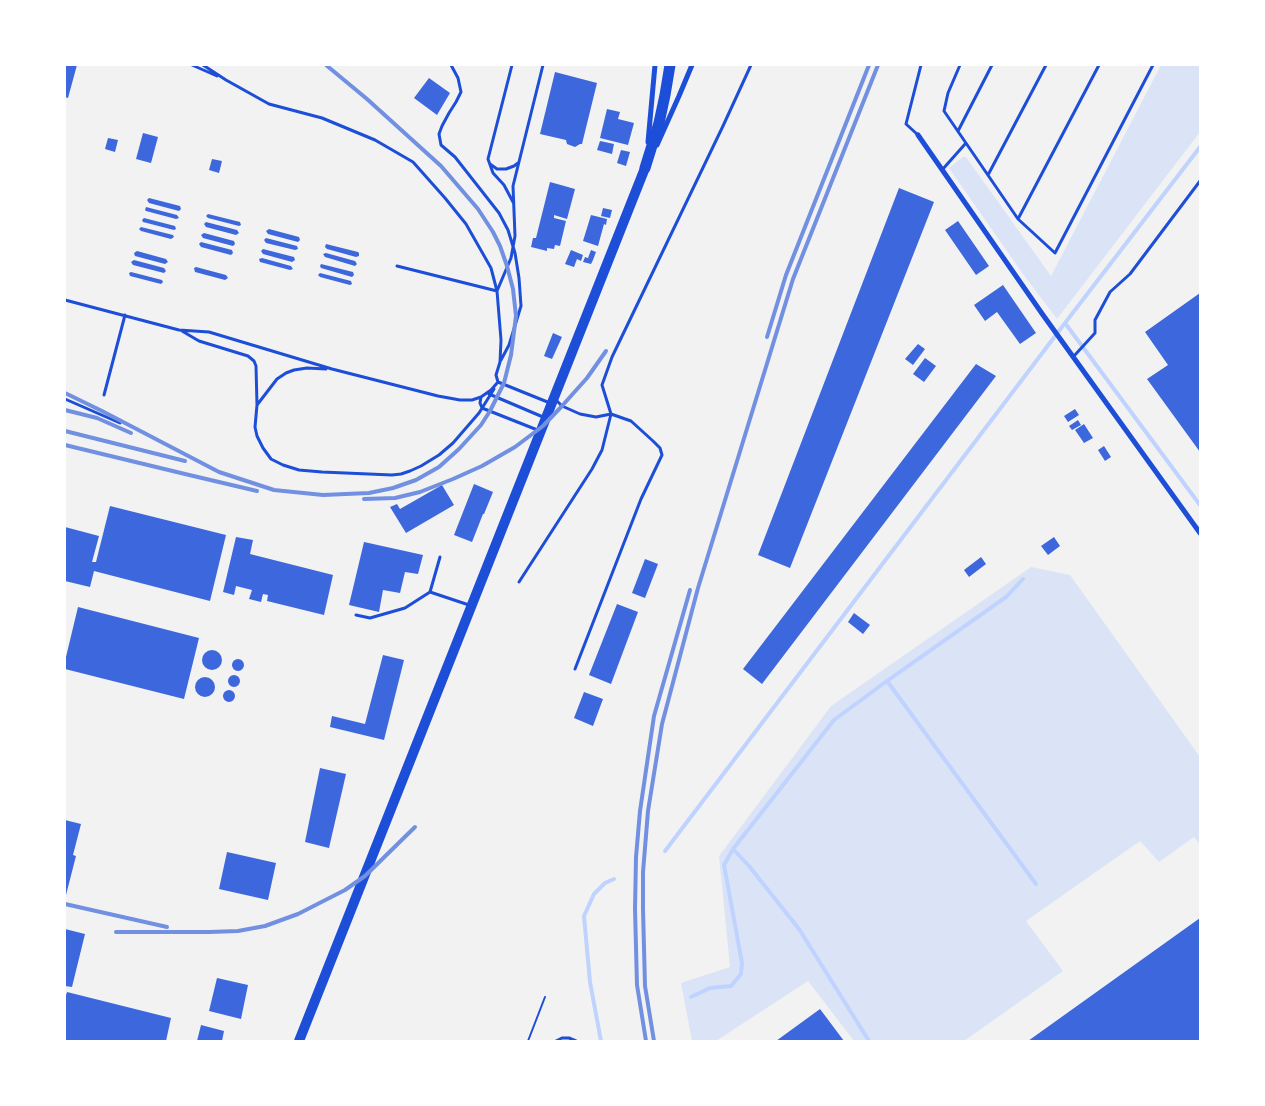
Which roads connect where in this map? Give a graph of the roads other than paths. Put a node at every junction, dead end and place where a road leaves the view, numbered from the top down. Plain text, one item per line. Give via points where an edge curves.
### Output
1 (192, 65) edge
2 (203, 65) edge
3 (451, 65) edge
4 (512, 65) edge
5 (543, 65) edge
6 (655, 65) edge
7 (670, 65) edge
8 (692, 65) edge
9 (751, 65) edge
10 (921, 65) edge
11 (960, 65) edge
12 (992, 65) edge
13 (1046, 65) edge
14 (1099, 65) edge
15 (1153, 65) edge
16 (226, 80) junction
17 (957, 131) junction
18 (918, 134) joint
19 (966, 143) junction
20 (519, 162) junction
21 (490, 164) junction
22 (645, 168) junction
23 (942, 170) junction
24 (988, 175) junction
25 (1200, 181) edge
26 (513, 202) junction
27 (1018, 220) junction
28 (513, 246) junction
29 (397, 266) dead end
30 (496, 291) junction
31 (65, 300) edge
32 (125, 316) junction
33 (179, 330) junction
34 (1074, 356) junction
35 (500, 362) junction
36 (332, 369) junction
37 (498, 382) junction
38 (489, 394) junction
39 (104, 395) dead end
40 (481, 397) junction
41 (65, 399) edge
42 (553, 401) junction
43 (257, 405) junction
44 (482, 408) junction
45 (610, 414) junction
46 (546, 418) junction
47 (120, 422) dead end
48 (541, 431) junction
49 (1200, 532) edge
50 (440, 557) dead end
51 (519, 582) dead end
52 (430, 592) junction
53 (472, 606) junction
54 (356, 615) dead end
55 (575, 669) dead end
56 (299, 1041) edge
57 (556, 1041) edge
58 (576, 1041) edge

1 - 16 lane
2 - 16 lane
3 - 28 lane via 461,92 442,126 439,134 441,145 456,157 499,213
4 - 21 lane via 488,159
5 - 20 lane
6 - 22 street
7 - 22 highway via 661,114
8 - 22 street
9 - 45 lane via 612,357 602,385
10 - 18 lane via 906,124
11 - 17 lane via 944,111
12 - 17 lane
13 - 24 lane
14 - 27 lane
15 - 27 lane via 1055,253
16 - 30 lane via 269,104 322,118 375,140 413,162 466,224 491,268
17 - 19 lane
18 - 23 street
19 - 23 lane
19 - 24 lane
20 - 21 lane via 506,169
20 - 26 lane
21 - 26 lane
22 - 42 main road
23 - 34 street
24 - 27 lane
25 - 34 lane via 1130,274 1110,292 1095,320 1095,333
26 - 28 lane
28 - 30 lane
28 - 35 lane via 521,306 509,346
29 - 30 lane
30 - 35 lane
31 - 32 lane
32 - 33 lane
32 - 39 lane
33 - 36 lane via 209,332
33 - 43 lane via 199,341 248,356 254,361
34 - 49 street
35 - 37 lane via 496,375
36 - 40 lane via 453,399
36 - 43 lane via 307,368 286,373
37 - 38 lane
37 - 42 lane
38 - 40 lane
38 - 44 lane
38 - 46 lane
40 - 44 lane
41 - 47 lane
42 - 45 lane via 580,414 596,417
42 - 46 main road
43 - 44 lane via 257,436 271,458 283,465 299,470 384,475 402,474 439,455
44 - 48 lane
45 - 51 lane via 602,450 592,469
45 - 55 lane via 631,420 660,448 662,455 641,499
46 - 48 main road
48 - 53 main road
50 - 52 lane
52 - 53 lane
52 - 54 lane via 405,608 370,618
53 - 56 main road
57 - 58 lane via 562,1038

